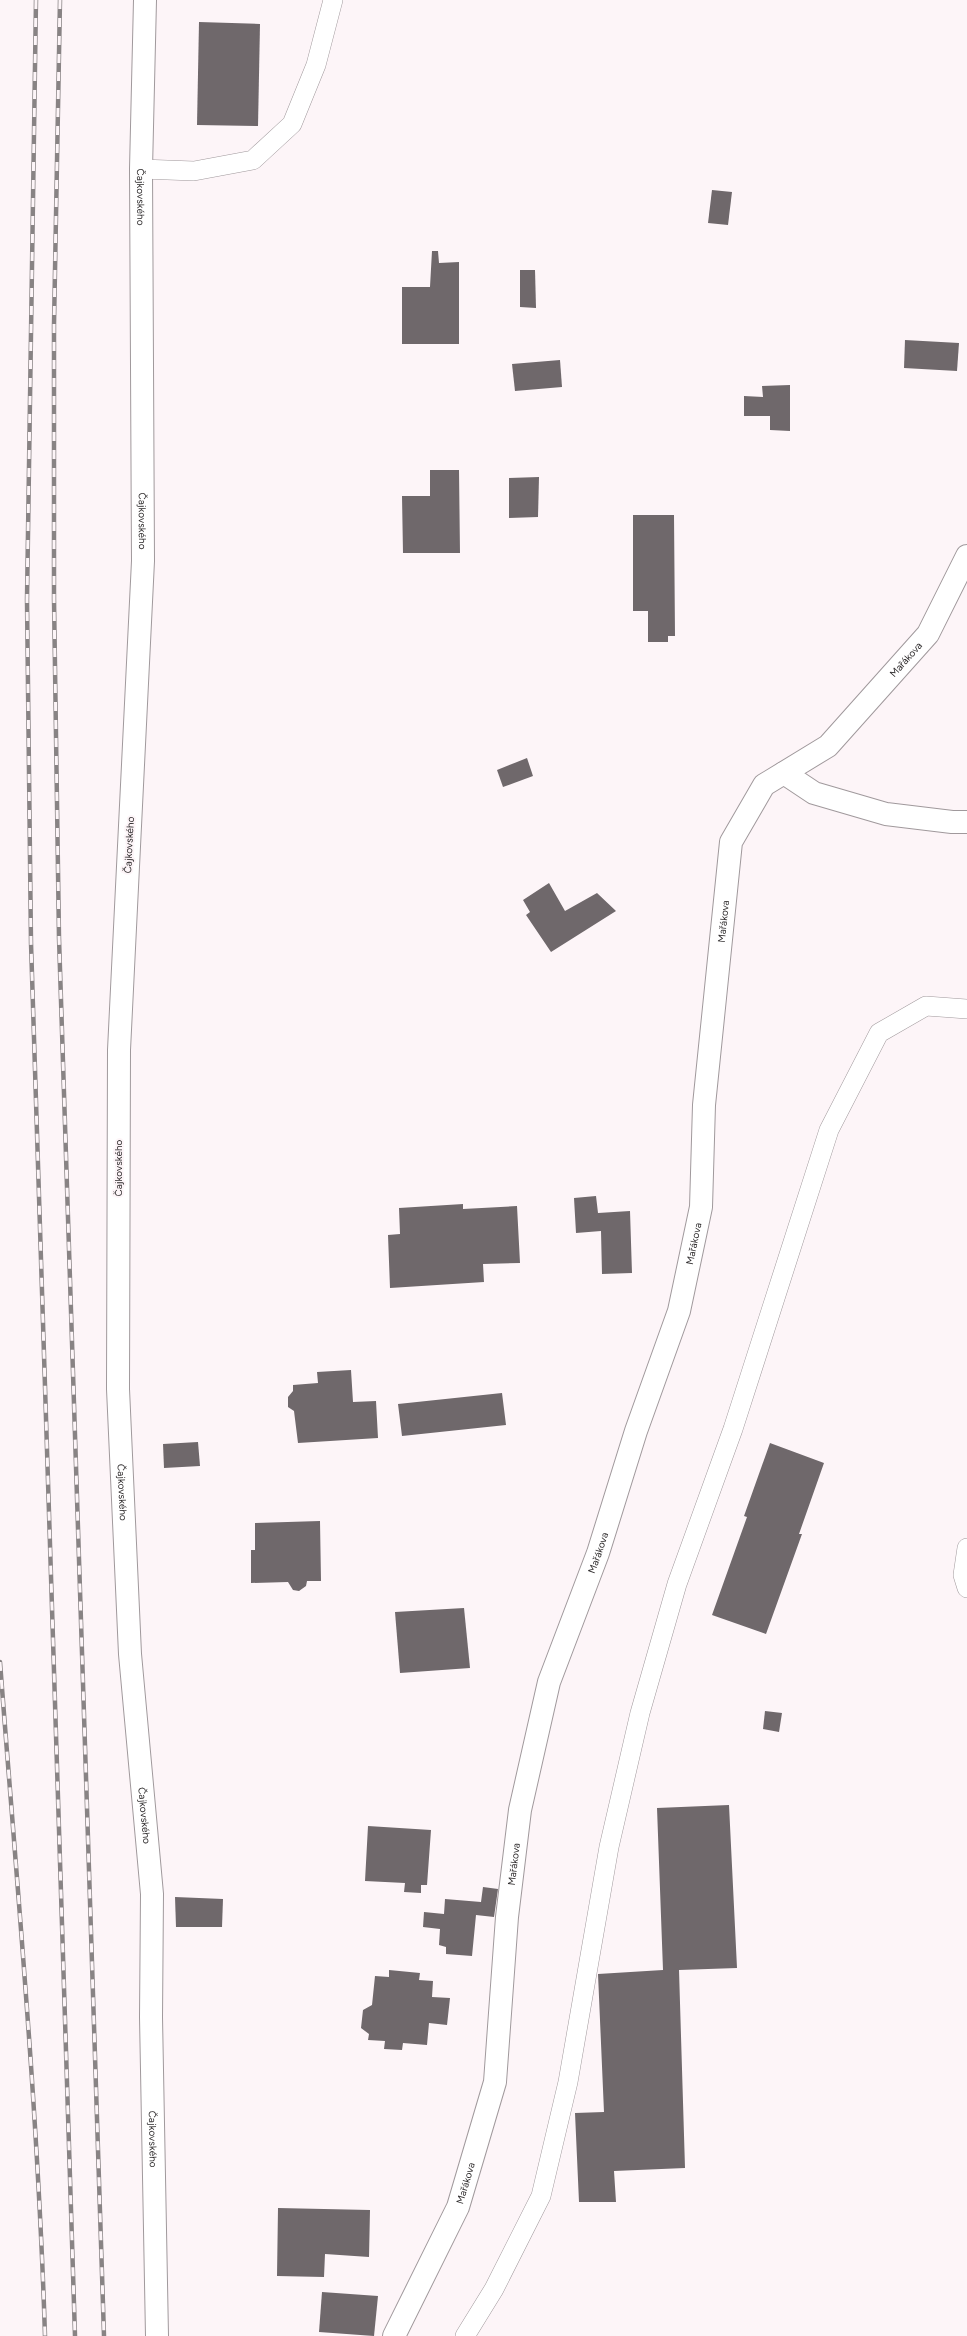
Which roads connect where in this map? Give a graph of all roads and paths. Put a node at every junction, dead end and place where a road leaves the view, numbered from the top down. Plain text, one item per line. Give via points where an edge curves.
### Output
1 (144, 0) edge
2 (333, 0) edge
3 (141, 169) junction
4 (967, 556) edge
5 (784, 773) junction
6 (967, 822) edge
7 (967, 1009) edge
8 (967, 1548) edge
9 (967, 1588) edge
10 (157, 2336) edge
11 (394, 2336) edge
12 (465, 2336) edge

1 - 3 street, Čajkovského
2 - 3 lane via 316,65 292,124 252,160 194,172
3 - 10 street, Čajkovského via 144,561 119,1050 118,1389 130,1654 152,1894 151,2017
4 - 5 street, Mařákova via 928,634 828,746
5 - 6 street via 814,793 886,814
5 - 11 street, Mařákova via 764,785 731,842 704,1105 701,1207 679,1311 636,1431 598,1553 548,1682 520,1810 507,1917 495,2082 458,2208
7 - 12 lane via 926,1006 879,1033 829,1130 733,1429 677,1584 640,1713 609,1847 568,2082 541,2196 494,2289
8 - 9 lane via 963,1575

